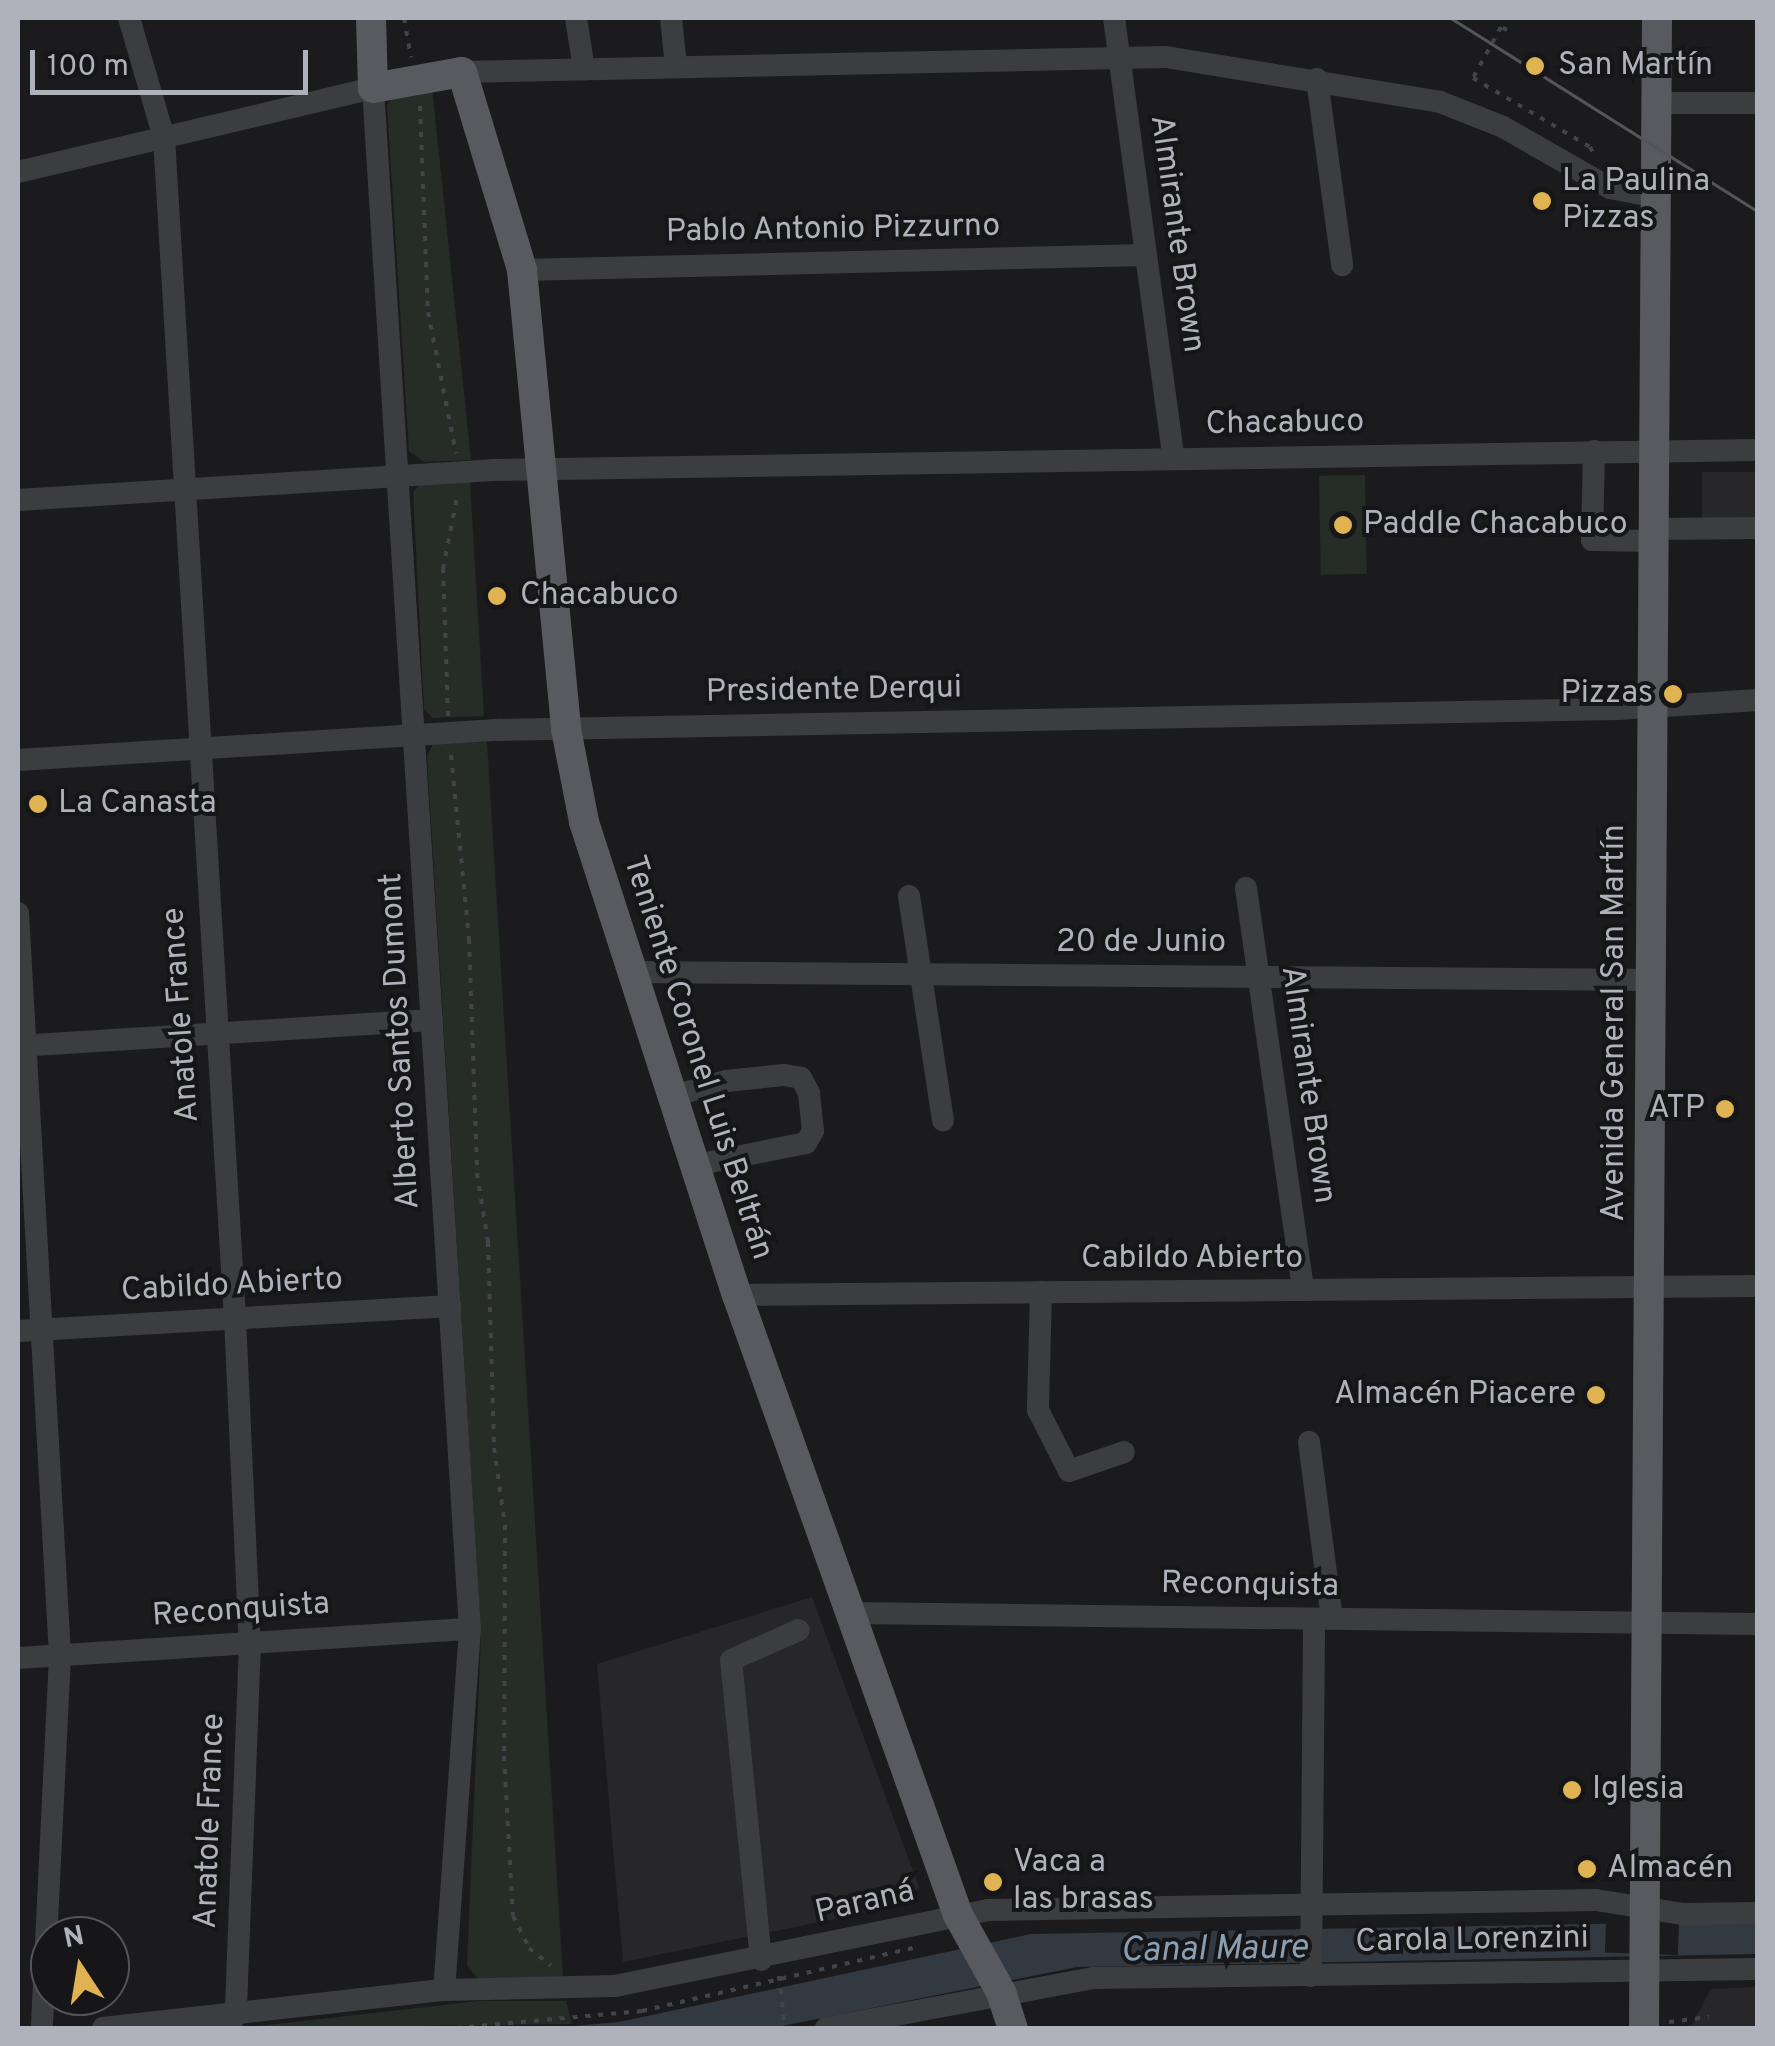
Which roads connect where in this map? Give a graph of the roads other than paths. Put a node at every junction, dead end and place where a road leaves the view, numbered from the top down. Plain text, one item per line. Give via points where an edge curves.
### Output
1 (129, 18) edge
2 (371, 18) edge
3 (576, 18) edge
4 (671, 18) edge
5 (1114, 18) edge
6 (1658, 18) edge
7 (1119, 54) junction
8 (676, 66) junction
9 (584, 69) junction
10 (462, 72) junction
11 (1317, 79) junction
12 (373, 88) junction
13 (1758, 102) edge
14 (1657, 103) junction
15 (164, 138) junction
16 (18, 172) edge
17 (1656, 198) junction
18 (1146, 255) junction
19 (1342, 265) dead end
20 (522, 270) junction
21 (1758, 450) edge
22 (1594, 451) junction
23 (1654, 451) junction
24 (1174, 458) junction
25 (544, 470) junction
26 (398, 477) junction
27 (183, 491) junction
28 (18, 500) edge
29 (1758, 528) edge
30 (1653, 535) junction
31 (1758, 700) edge
32 (1652, 705) junction
33 (566, 728) junction
34 (416, 734) junction
35 (197, 747) junction
36 (18, 760) edge
37 (1246, 888) dead end
38 (909, 896) dead end
39 (18, 913) edge
40 (631, 972) junction
41 (922, 974) junction
42 (1259, 977) junction
43 (1650, 980) junction
44 (432, 1020) junction
45 (216, 1033) junction
46 (21, 1045) edge
47 (673, 1096) junction
48 (943, 1120) dead end
49 (696, 1165) junction
50 (1758, 1286) edge
51 (1648, 1287) junction
52 (1303, 1290) junction
53 (1041, 1292) junction
54 (737, 1295) junction
55 (450, 1306) junction
56 (235, 1318) junction
57 (42, 1330) junction
58 (18, 1332) edge
59 (1309, 1442) dead end
60 (1124, 1452) dead end
61 (852, 1613) junction
62 (1323, 1619) junction
63 (1647, 1623) junction
64 (1758, 1624) edge
65 (470, 1629) junction
66 (798, 1630) dead end
67 (250, 1644) junction
68 (60, 1656) junction
69 (18, 1658) edge
70 (1758, 1913) edge
71 (958, 1915) junction
72 (1311, 1917) junction
73 (1644, 1917) junction
74 (761, 1960) junction
75 (1644, 1964) junction
76 (1311, 1969) junction
77 (1758, 1969) edge
78 (998, 1986) junction
79 (444, 1990) junction
80 (232, 2021) edge
81 (1644, 2026) edge
82 (42, 2028) edge
83 (104, 2028) edge
84 (826, 2028) edge
85 (1013, 2028) edge

1 - 15 street, Anatole France
2 - 12 main road
3 - 9 street
4 - 8 street
5 - 7 street, Almirante Brown
6 - 14 main road, Avenida General San Martín
7 - 8 street
7 - 11 street
7 - 18 street, Almirante Brown
8 - 9 street
9 - 10 street
10 - 12 main road
10 - 20 main road, Teniente Coronel Luis Beltrán
11 - 17 street via 1462,109 1610,188
11 - 19 street
12 - 15 street
12 - 26 street, Alberto Santos Dumont
13 - 14 street
14 - 17 main road, Avenida General San Martín
15 - 16 street
15 - 27 street, Anatole France
17 - 23 main road, Avenida General San Martín
18 - 20 street, Pablo Antonio Pizzurno
18 - 24 street, Almirante Brown
20 - 25 main road, Teniente Coronel Luis Beltrán
21 - 23 street, Chacabuco
22 - 23 street, Chacabuco
22 - 24 street, Chacabuco
22 - 30 street via 1592,540
23 - 30 main road, Avenida General San Martín
24 - 25 street, Chacabuco
25 - 26 street, Chacabuco
25 - 33 main road, Teniente Coronel Luis Beltrán
26 - 27 street, Chacabuco
26 - 34 street, Alberto Santos Dumont
27 - 28 street, Chacabuco
27 - 35 street, Anatole France
29 - 30 street
30 - 32 main road, Avenida General San Martín
31 - 32 street, Presidente Derqui
32 - 33 street, Presidente Derqui
32 - 43 main road, Avenida General San Martín
33 - 34 street, Presidente Derqui
33 - 40 main road, Teniente Coronel Luis Beltrán via 584,822
34 - 35 street, Presidente Derqui
34 - 44 street, Alberto Santos Dumont
35 - 36 street, Presidente Derqui
35 - 45 street, Anatole France
37 - 42 street, Almirante Brown
38 - 41 street
39 - 46 street
40 - 41 street, 20 de Junio
40 - 47 main road, Teniente Coronel Luis Beltrán
41 - 42 street, 20 de Junio
41 - 48 street
42 - 43 street, 20 de Junio
42 - 52 street, Almirante Brown
43 - 51 main road, Avenida General San Martín
44 - 45 street
44 - 55 street, Alberto Santos Dumont
45 - 46 street
45 - 56 street, Anatole France
46 - 57 street
47 - 49 main road, Teniente Coronel Luis Beltrán
47 - 49 street via 726,1081 784,1076 802,1078 808,1093 812,1131 806,1143
49 - 54 main road, Teniente Coronel Luis Beltrán
50 - 51 street, Cabildo Abierto
51 - 52 street, Cabildo Abierto
51 - 63 main road, Avenida General San Martín
52 - 53 street, Cabildo Abierto
53 - 54 street, Cabildo Abierto
53 - 60 street via 1038,1410 1061,1456 1069,1471
54 - 61 main road, Teniente Coronel Luis Beltrán
55 - 56 street, Cabildo Abierto
55 - 65 street, Alberto Santos Dumont
56 - 57 street, Cabildo Abierto
56 - 67 street, Anatole France
57 - 58 street, Cabildo Abierto
57 - 68 street
59 - 62 street
61 - 62 street, Reconquista
61 - 71 main road, Teniente Coronel Luis Beltrán
62 - 63 street, Reconquista
62 - 72 street
63 - 64 street, Reconquista
63 - 73 main road, Avenida General San Martín
65 - 67 street, Reconquista
65 - 79 street, Alberto Santos Dumont
66 - 74 street via 731,1660
67 - 68 street, Reconquista
67 - 80 street, Anatole France
68 - 69 street, Reconquista
68 - 82 street
70 - 73 street, Paraná
71 - 72 street, Paraná
71 - 74 street, Paraná
71 - 78 main road, Teniente Coronel Luis Beltrán
72 - 73 street, Paraná via 1596,1900
72 - 76 street
73 - 75 main road, Avenida General San Martín
74 - 79 street, Paraná via 615,1986
75 - 76 street, Carola Lorenzini
75 - 77 street, Carola Lorenzini
75 - 81 main road, Avenida General San Martín
76 - 78 street, Carola Lorenzini
78 - 84 street, Carola Lorenzini
78 - 85 main road, Teniente Coronel Luis Beltrán
79 - 80 street, Paraná
80 - 83 street, Paraná

